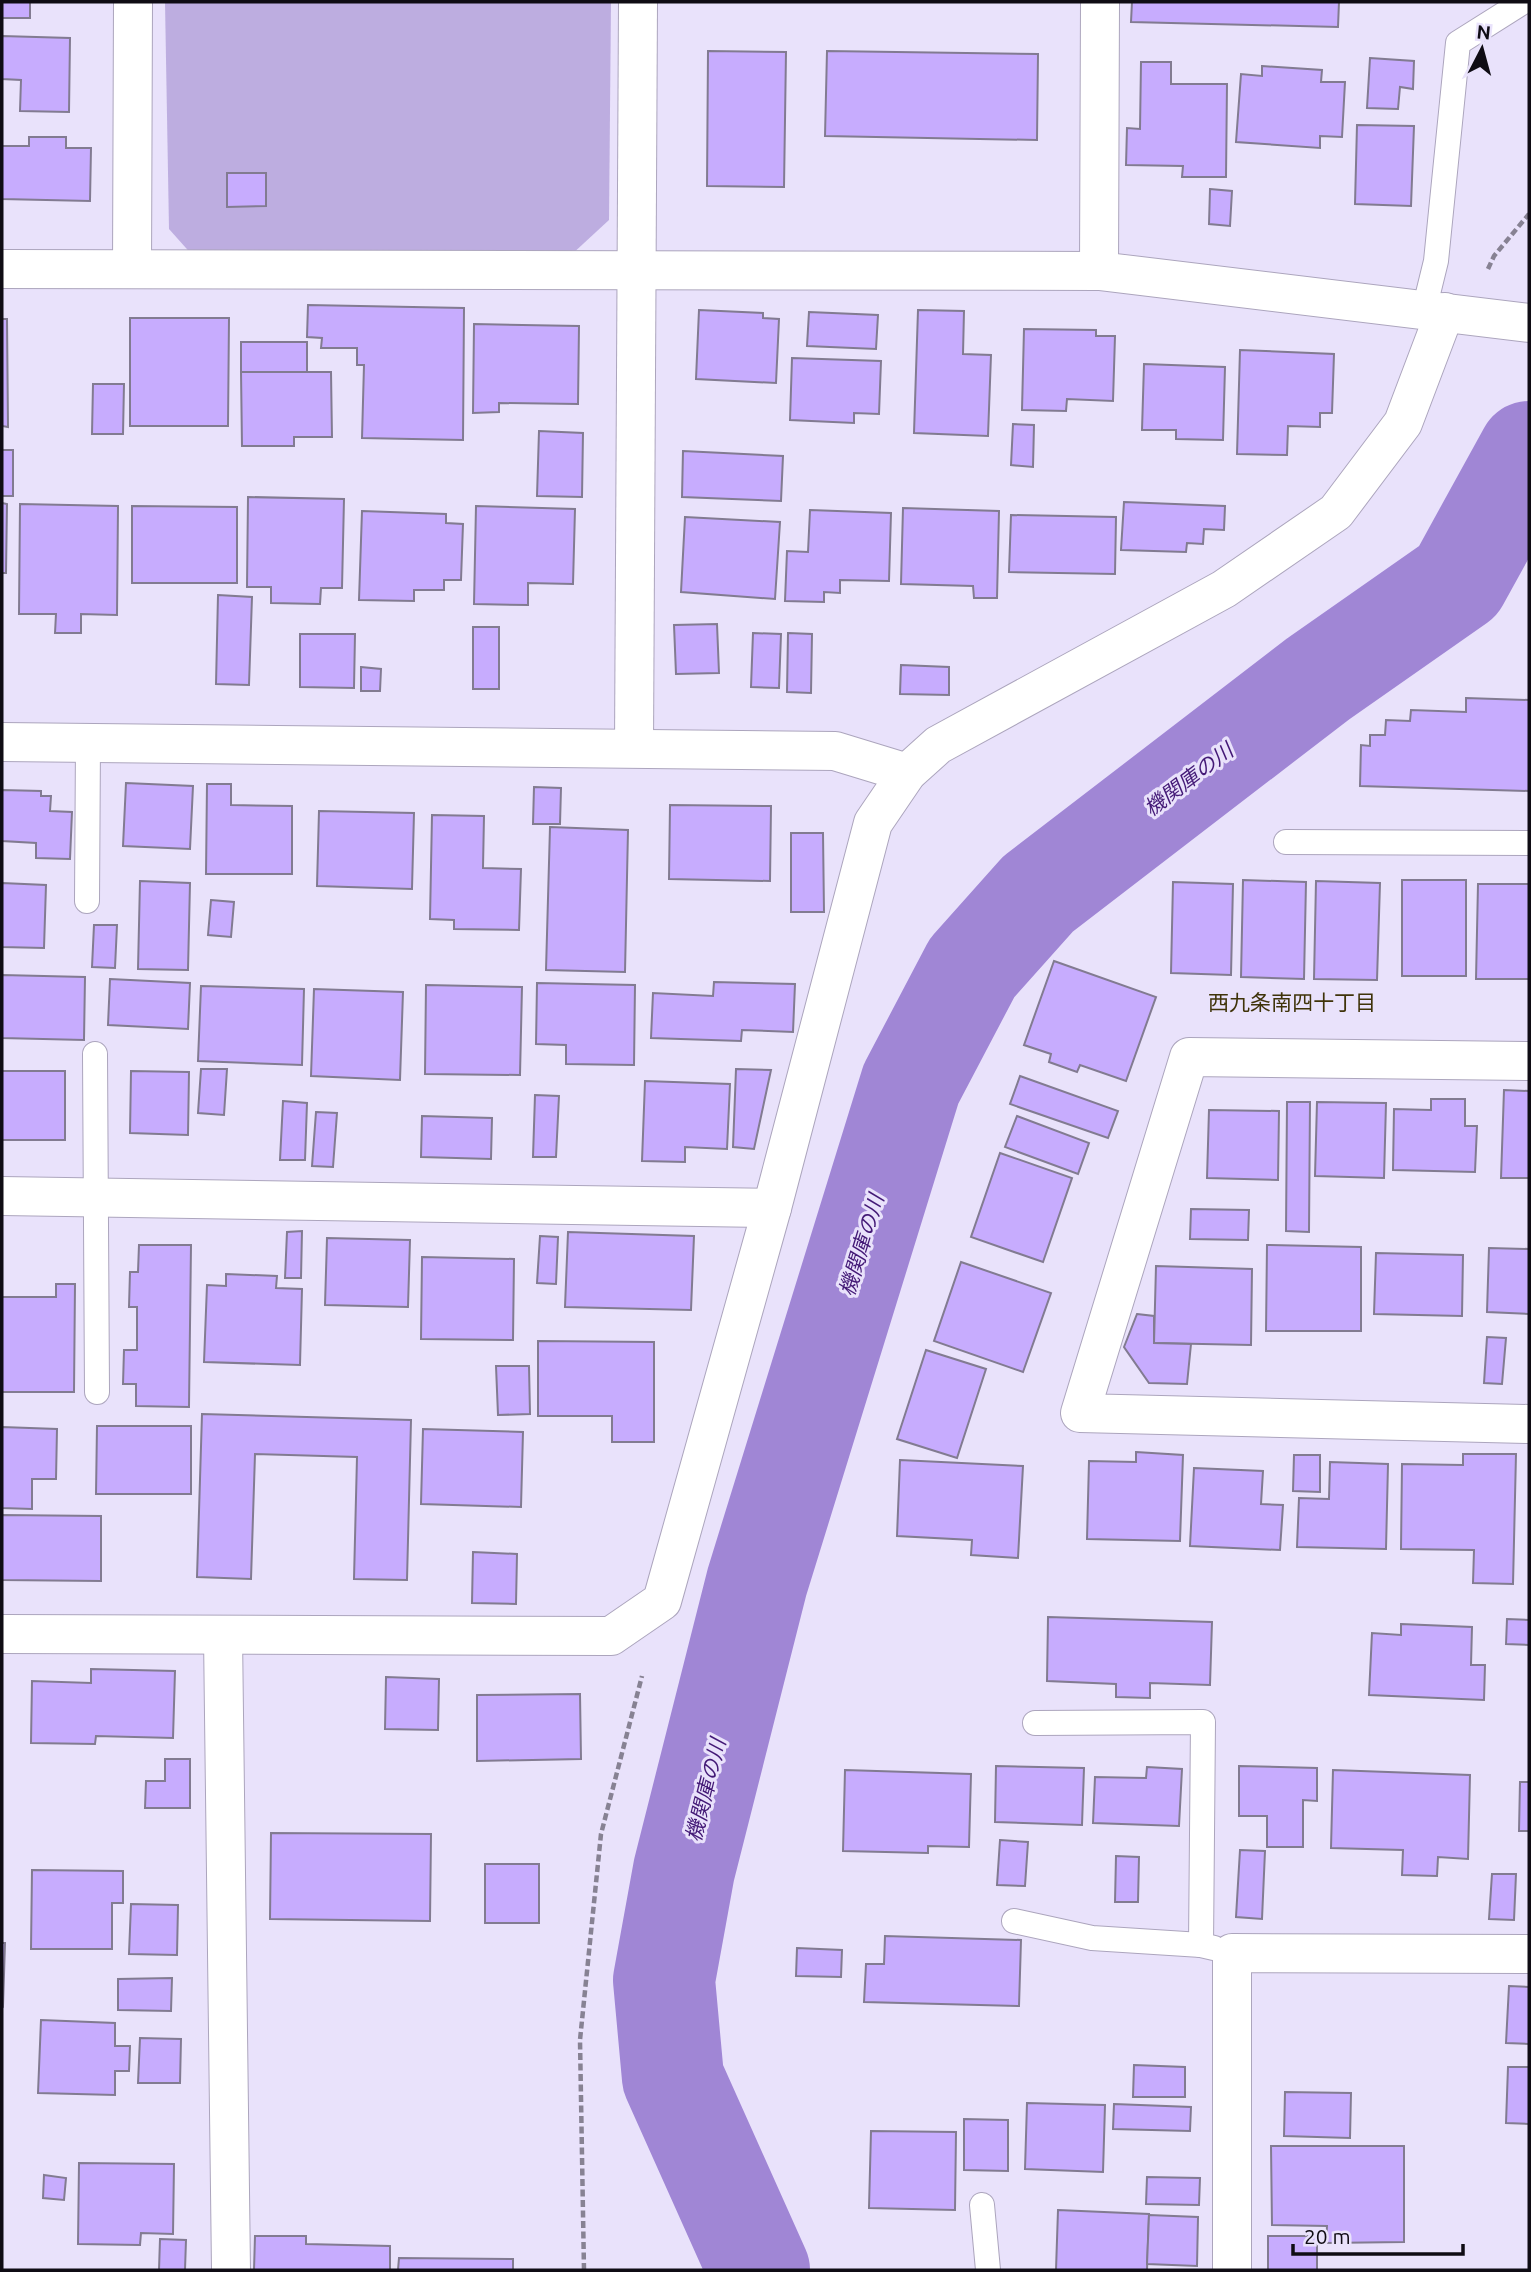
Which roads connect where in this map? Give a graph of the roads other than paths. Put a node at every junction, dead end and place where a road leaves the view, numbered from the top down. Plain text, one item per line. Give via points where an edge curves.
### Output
1 (133, 2) edge
2 (638, 2) edge
3 (1100, 2) edge
4 (1524, 2) edge
5 (2, 269) edge
6 (132, 269) junction
7 (638, 271) junction
8 (1099, 271) junction
9 (1456, 314) junction
10 (1529, 323) edge
11 (2, 742) edge
12 (88, 743) junction
13 (634, 747) junction
14 (907, 773) junction
15 (1286, 842) dead end
16 (1529, 843) edge
17 (87, 901) dead end
18 (94, 1054) dead end
19 (1529, 1061) edge
20 (2, 1196) edge
21 (96, 1197) junction
22 (772, 1208) junction
23 (97, 1392) dead end
24 (1529, 1424) edge
25 (2, 1634) edge
26 (223, 1635) junction
27 (1035, 1723) dead end
28 (1014, 1921) dead end
29 (1216, 1949) junction
30 (1529, 1954) edge
31 (982, 2206) dead end
32 (231, 2270) edge
33 (988, 2270) edge
34 (1232, 2270) edge

1 - 6 street
2 - 7 street
3 - 8 street
4 - 9 lane via 1458,43 1436,261
5 - 6 street
6 - 7 street
7 - 8 street
7 - 13 street
8 - 9 street
9 - 10 street
9 - 14 street via 1403,423 1336,512 1224,589 938,745
11 - 12 street
12 - 13 street
12 - 17 lane
13 - 14 street via 835,751
14 - 22 street via 873,823
15 - 16 lane
18 - 21 lane
19 - 24 street via 1188,1057 1080,1413
20 - 21 street
21 - 22 street
21 - 23 lane
22 - 26 street via 662,1601 611,1636
25 - 26 street
26 - 32 street
27 - 29 lane via 1203,1722
28 - 29 lane via 1092,1938
29 - 30 street
29 - 34 street
31 - 33 lane

